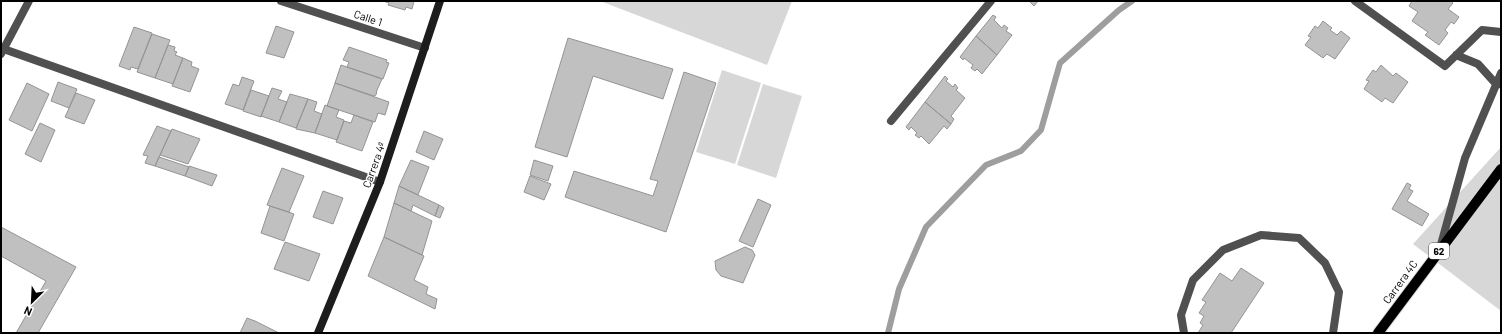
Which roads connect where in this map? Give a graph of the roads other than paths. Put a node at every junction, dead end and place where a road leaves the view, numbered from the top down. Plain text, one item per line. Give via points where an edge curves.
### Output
1 (29, 1) edge
2 (281, 1) edge
3 (440, 1) edge
4 (990, 1) edge
5 (1355, 1) edge
6 (1501, 32) edge
7 (425, 48) junction
8 (2, 50) edge
9 (1456, 55) junction
10 (1501, 73) edge
11 (1497, 85) junction
12 (891, 121) dead end
13 (1501, 170) edge
14 (380, 182) junction
15 (1440, 248) junction
16 (318, 333) edge
17 (1184, 333) edge
18 (1333, 333) edge
19 (1378, 333) edge

1 - 8 street
2 - 7 street, Calle 1
3 - 7 street, Carrera 4ª
4 - 12 street
5 - 9 street via 1445,66
6 - 9 street via 1482,30
7 - 14 street, Carrera 4ª
8 - 14 street
9 - 11 street via 1478,64
10 - 11 street
11 - 15 street via 1465,158
13 - 15 main road, Carrera 4C / 62
14 - 16 street, Carrera 4ª
15 - 19 main road, Carrera 4C / 62
17 - 18 street via 1181,315 1193,280 1223,250 1261,235 1299,238 1325,262 1339,292

